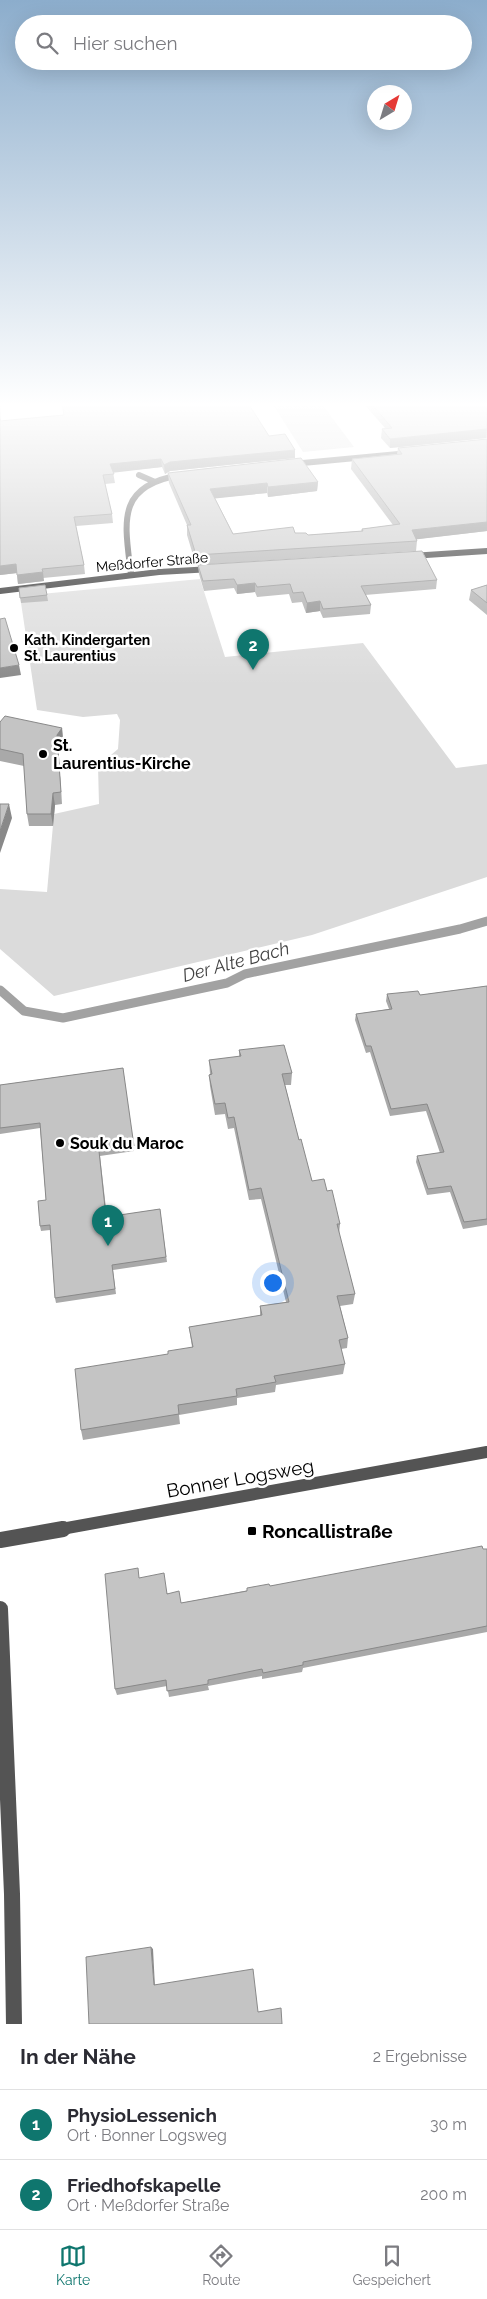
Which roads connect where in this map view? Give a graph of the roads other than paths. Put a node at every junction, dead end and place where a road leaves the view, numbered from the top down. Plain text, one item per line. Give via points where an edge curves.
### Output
1 (135, 497) edge
2 (487, 551) edge
3 (403, 557) edge
4 (217, 569) edge
5 (131, 575) junction
6 (0, 591) edge
7 (487, 1452) edge
8 (0, 1540) edge
9 (0, 1609) edge
10 (14, 2024) edge

1 - 5 street via 128,508
2 - 3 street
4 - 5 street, Meßdorfer Straße
5 - 6 street, Meßdorfer Straße
7 - 8 street, Bonner Logsweg
9 - 10 street

